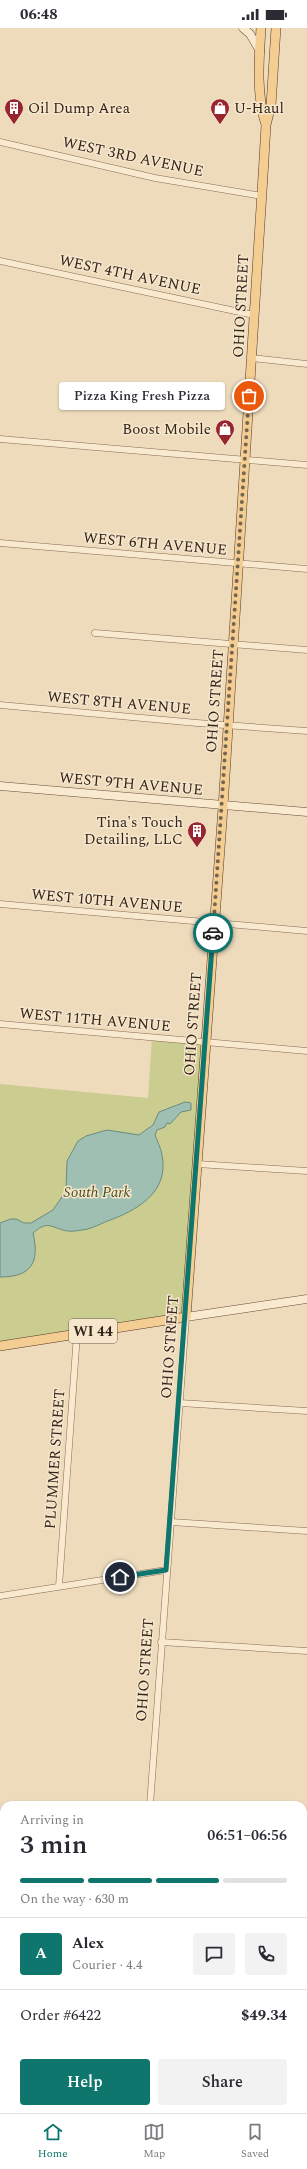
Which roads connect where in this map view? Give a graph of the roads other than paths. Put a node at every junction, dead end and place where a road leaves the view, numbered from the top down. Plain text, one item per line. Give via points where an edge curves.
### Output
1 (243, 28) edge
2 (261, 28) edge
3 (276, 28) edge
4 (260, 51) junction
5 (266, 125) junction
6 (0, 142) edge
7 (262, 196) junction
8 (0, 261) edge
9 (254, 315) junction
10 (252, 358) junction
11 (307, 364) edge
12 (0, 439) edge
13 (245, 461) junction
14 (307, 465) edge
15 (0, 543) edge
16 (238, 564) junction
17 (307, 569) edge
18 (95, 633) dead end
19 (233, 644) junction
20 (307, 650) edge
21 (0, 705) edge
22 (228, 725) junction
23 (307, 731) edge
24 (0, 786) edge
25 (223, 806) junction
26 (307, 812) edge
27 (0, 904) edge
28 (214, 923) junction
29 (307, 931) edge
30 (0, 1024) edge
31 (206, 1043) junction
32 (307, 1051) edge
33 (197, 1164) junction
34 (307, 1171) edge
35 (307, 1299) edge
36 (186, 1317) junction
37 (77, 1334) junction
38 (0, 1346) edge
39 (180, 1403) junction
40 (307, 1411) edge
41 (171, 1522) junction
42 (307, 1531) edge
43 (166, 1570) junction
44 (59, 1586) junction
45 (0, 1596) edge
46 (161, 1642) junction
47 (307, 1651) edge
48 (150, 1801) edge

1 - 4 main road via 250,34
2 - 4 main road, OHIO STREET
3 - 5 main road, OHIO STREET via 271,105
4 - 5 main road, OHIO STREET via 262,110
5 - 7 main road, OHIO STREET
6 - 7 street, WEST 3RD AVENUE via 155,178
7 - 9 main road, OHIO STREET
8 - 9 street, WEST 4TH AVENUE
9 - 10 main road, OHIO STREET
10 - 11 street
10 - 13 main road, OHIO STREET
12 - 13 street
13 - 14 street
13 - 16 main road, OHIO STREET
15 - 16 street, WEST 6TH AVENUE
16 - 17 street, WEST 6TH AVENUE
16 - 19 main road, OHIO STREET
18 - 19 street
19 - 20 street
19 - 22 main road, OHIO STREET
21 - 22 street, WEST 8TH AVENUE
22 - 23 street, WEST 8TH AVENUE
22 - 25 main road, OHIO STREET
24 - 25 main road, WEST 9TH AVENUE
25 - 26 main road, WEST 9TH AVENUE
25 - 28 main road, OHIO STREET
27 - 28 street, WEST 10TH AVENUE
28 - 29 street, WEST 10TH AVENUE
28 - 31 main road, OHIO STREET
30 - 31 street, WEST 11TH AVENUE
31 - 32 street, WEST 11TH AVENUE
31 - 33 main road, OHIO STREET
33 - 34 street
33 - 36 main road, OHIO STREET
35 - 36 main road
36 - 37 main road, WI 44
36 - 39 street, OHIO STREET
37 - 38 main road, WI 44
37 - 44 street, PLUMMER STREET
39 - 40 street
39 - 41 street, OHIO STREET
41 - 42 street
41 - 43 street, OHIO STREET
43 - 44 street
43 - 46 street, OHIO STREET
44 - 45 street
46 - 47 street
46 - 48 street, OHIO STREET

